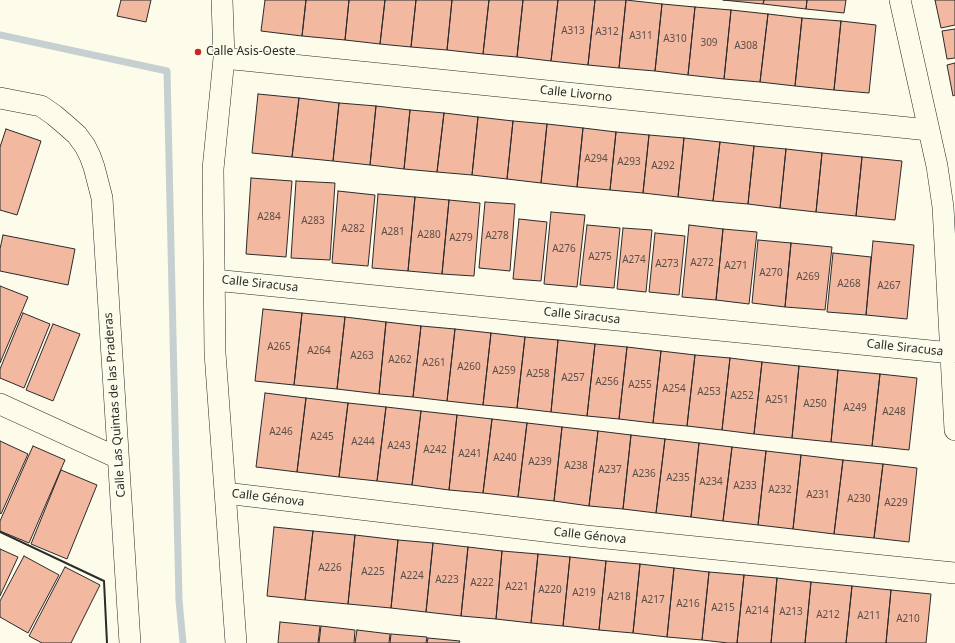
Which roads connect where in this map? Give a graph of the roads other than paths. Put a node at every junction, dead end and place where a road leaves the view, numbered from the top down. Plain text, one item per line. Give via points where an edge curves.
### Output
1 (222, 0) edge
2 (900, 0) edge
3 (224, 58) junction
4 (0, 98) edge
5 (929, 130) junction
6 (214, 280) junction
7 (951, 353) junction
8 (0, 404) edge
9 (955, 430) edge
10 (118, 458) junction
11 (225, 493) junction
12 (955, 573) edge
13 (130, 643) edge
14 (236, 643) edge

1 - 3 street
2 - 5 street
3 - 5 street, Calle Livorno
3 - 6 street via 213,169
4 - 10 street, Calle Las Quintas de las Praderas via 40,106 54,115 85,146 94,167 102,198
5 - 7 street via 943,208
6 - 7 street, Calle Siracusa
6 - 11 street via 215,353
7 - 9 street
8 - 10 street
10 - 13 street, Calle Las Quintas de las Praderas
11 - 12 street, Calle Génova via 586,536
11 - 14 street

